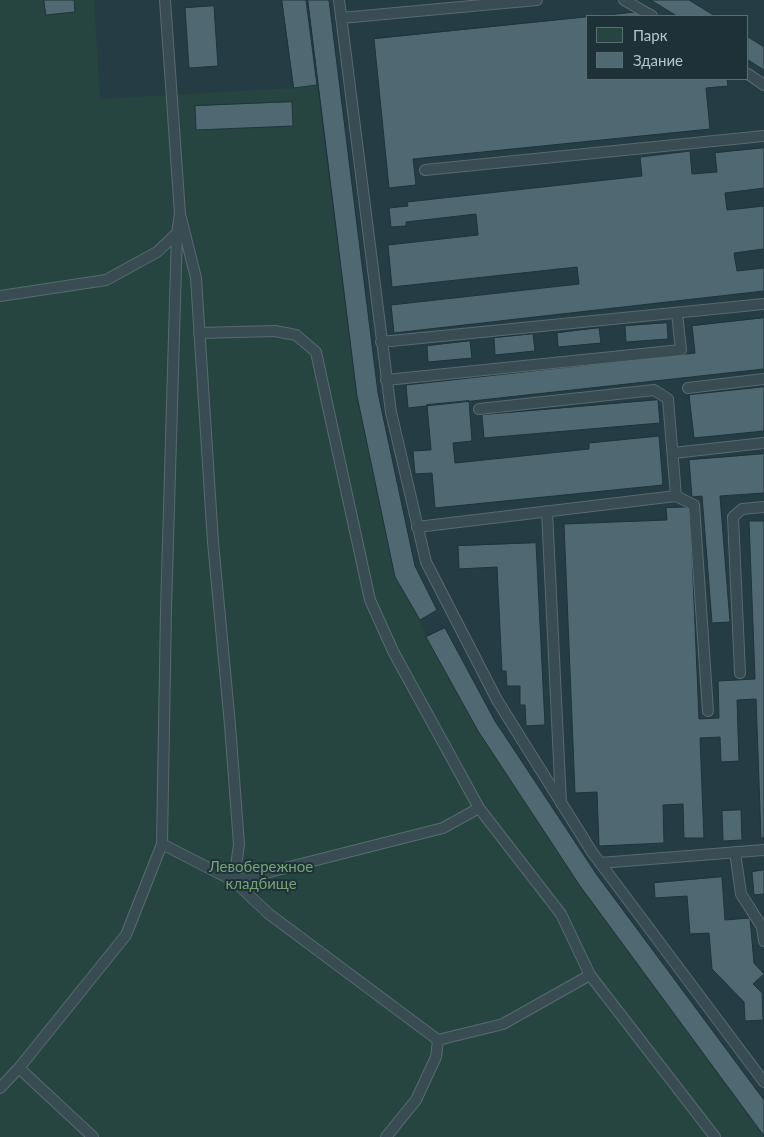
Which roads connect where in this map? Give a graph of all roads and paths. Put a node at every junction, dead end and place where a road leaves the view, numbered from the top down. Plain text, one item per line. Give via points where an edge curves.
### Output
1 (165, 0) edge
2 (339, 0) edge
3 (537, 0) edge
4 (624, 0) edge
5 (650, 15) edge
6 (341, 18) junction
7 (749, 75) edge
8 (764, 85) edge
9 (764, 136) edge
10 (426, 170) dead end
11 (180, 214) junction
12 (177, 233) junction
13 (0, 296) edge
14 (764, 304) edge
15 (677, 313) junction
16 (199, 333) junction
17 (381, 342) junction
18 (764, 379) edge
19 (386, 380) junction
20 (688, 388) dead end
21 (479, 409) dead end
22 (764, 443) edge
23 (673, 454) junction
24 (676, 496) junction
25 (764, 507) edge
26 (547, 512) junction
27 (417, 527) junction
28 (740, 673) dead end
29 (708, 711) dead end
30 (561, 803) junction
31 (479, 808) junction
32 (162, 844) junction
33 (764, 850) edge
34 (736, 852) junction
35 (600, 863) junction
36 (234, 881) junction
37 (764, 941) edge
38 (590, 975) junction
39 (438, 1040) junction
40 (19, 1068) junction
41 (764, 1082) edge
42 (0, 1088) edge
43 (93, 1137) edge
44 (386, 1137) edge
45 (715, 1137) edge

1 - 11 lane
2 - 6 lane
3 - 6 lane
4 - 5 lane
6 - 17 lane
7 - 8 lane
9 - 10 lane
11 - 12 lane
11 - 16 lane via 196,278
12 - 13 lane via 157,252 106,280
12 - 32 lane
14 - 15 lane
15 - 17 lane
15 - 19 lane via 681,350
16 - 31 lane via 275,331 296,335 316,352 370,600 394,653
16 - 36 lane via 239,844
17 - 19 lane
18 - 20 lane
19 - 27 lane
21 - 23 lane via 654,390 668,399
22 - 23 lane
23 - 24 lane
24 - 26 lane
24 - 29 lane via 694,505
25 - 28 lane via 742,509 733,517
26 - 27 lane
26 - 30 lane
27 - 30 lane via 426,562 497,700
30 - 35 lane
31 - 36 lane via 443,828
31 - 38 lane via 561,914
32 - 36 lane
32 - 40 lane via 126,935
33 - 34 lane
34 - 35 lane
34 - 37 lane via 741,894 762,927
35 - 41 lane
36 - 39 lane via 269,914
38 - 39 lane via 503,1024
38 - 45 lane
39 - 44 lane via 436,1057 416,1100
40 - 42 lane
40 - 43 lane

